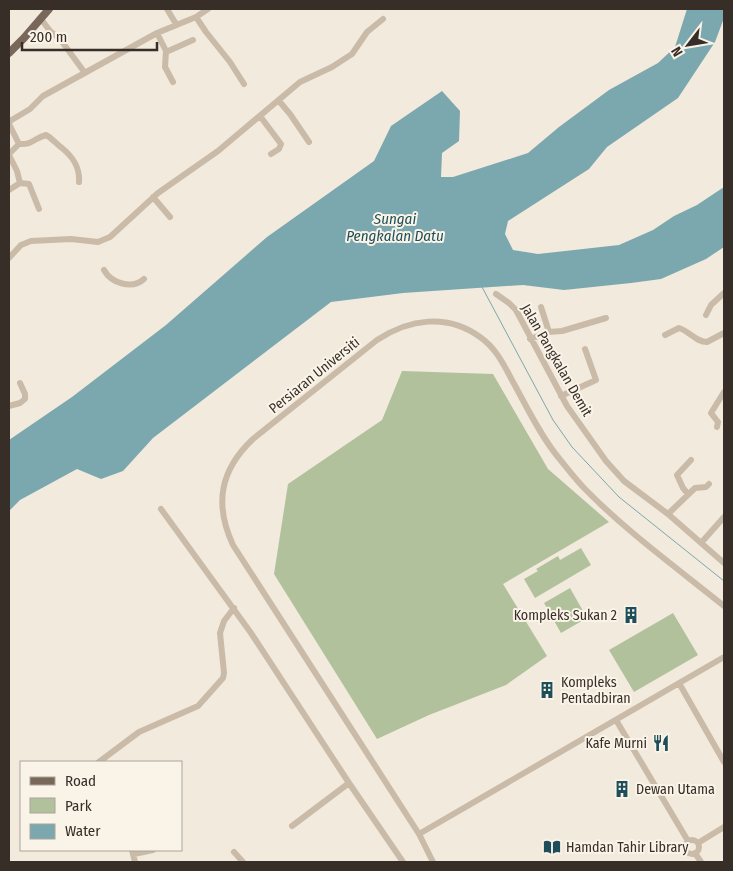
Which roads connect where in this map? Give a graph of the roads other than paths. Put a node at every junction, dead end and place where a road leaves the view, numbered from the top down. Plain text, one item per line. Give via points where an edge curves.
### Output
1 (49, 9) edge
2 (167, 9) edge
3 (208, 9) edge
4 (196, 16) junction
5 (384, 18) dead end
6 (41, 19) junction
7 (176, 24) junction
8 (157, 33) junction
9 (193, 40) dead end
10 (9, 52) edge
11 (166, 52) junction
12 (85, 73) junction
13 (173, 82) dead end
14 (244, 84) dead end
15 (279, 101) junction
16 (260, 116) junction
17 (10, 121) edge
18 (309, 142) dead end
19 (19, 144) junction
20 (9, 154) edge
21 (271, 154) dead end
22 (79, 182) dead end
23 (20, 183) junction
24 (9, 190) edge
25 (153, 197) junction
26 (39, 209) dead end
27 (170, 217) dead end
28 (9, 258) edge
29 (104, 270) dead end
30 (144, 279) dead end
31 (724, 293) edge
32 (496, 294) dead end
33 (541, 307) dead end
34 (706, 315) dead end
35 (606, 318) dead end
36 (549, 332) junction
37 (724, 333) edge
38 (665, 335) dead end
39 (530, 339) junction
40 (585, 349) dead end
41 (20, 383) dead end
42 (724, 392) edge
43 (562, 396) junction
44 (9, 406) edge
45 (718, 427) dead end
46 (691, 460) dead end
47 (709, 484) dead end
48 (688, 494) junction
49 (161, 509) dead end
50 (668, 514) junction
51 (724, 517) edge
52 (701, 543) junction
53 (724, 562) edge
54 (724, 606) edge
55 (234, 608) junction
56 (724, 657) edge
57 (679, 683) junction
58 (616, 720) junction
59 (100, 761) edge
60 (724, 762) edge
61 (349, 783) junction
62 (292, 826) dead end
63 (724, 827) edge
64 (419, 834) junction
65 (688, 842) junction
66 (698, 843) junction
67 (133, 852) edge
68 (234, 852) dead end
69 (695, 853) junction
70 (135, 862) edge
71 (243, 862) edge
72 (403, 862) edge
73 (433, 862) edge
74 (701, 862) edge

1 - 6 main road
2 - 7 street
3 - 4 street
4 - 7 street
4 - 14 street
5 - 15 street via 367,32 352,54 300,82
6 - 10 main road
6 - 12 street
7 - 8 street
8 - 11 street
8 - 12 street
9 - 11 street
11 - 13 street via 166,67
12 - 17 street via 43,96 30,109
15 - 16 street
15 - 18 street
16 - 21 street via 280,144 279,149
16 - 25 street via 218,152
17 - 19 street
19 - 20 street
19 - 22 street via 30,144 44,135 50,137 76,163
20 - 23 street
23 - 24 street
23 - 26 street via 29,184
25 - 27 street
25 - 28 street via 116,233 104,240 31,241
29 - 30 street via 109,277 124,284 136,284
31 - 34 street via 710,305
32 - 39 street, Jalan Pangkalan Demit via 516,310
33 - 36 street
35 - 36 street
36 - 39 street
37 - 38 street via 707,342 679,328
39 - 43 street, Jalan Pangkalan Demit
40 - 43 street via 596,380
41 - 44 street via 25,399
42 - 45 street via 711,413
43 - 50 street, Jalan Pangkalan Demit via 624,481
46 - 48 street via 677,475
47 - 48 street
48 - 50 street
49 - 55 street
50 - 52 street, Jalan Pangkalan Demit
51 - 52 street
52 - 53 street, Jalan Pangkalan Demit
54 - 64 street, Persiaran Universiti via 583,488 540,431 494,349 480,337 453,324 421,322 392,330 377,340 240,452 225,482 223,516 233,546
55 - 59 street via 220,633 223,678 203,702 140,732
55 - 61 street
56 - 57 street
57 - 58 street
57 - 60 street
58 - 64 street
58 - 65 street
61 - 62 street
61 - 72 street
63 - 66 street
64 - 73 street, Persiaran Universiti
65 - 66 street via 694,840
65 - 69 street via 686,849
66 - 69 street
67 - 70 street
68 - 71 street
69 - 74 street

